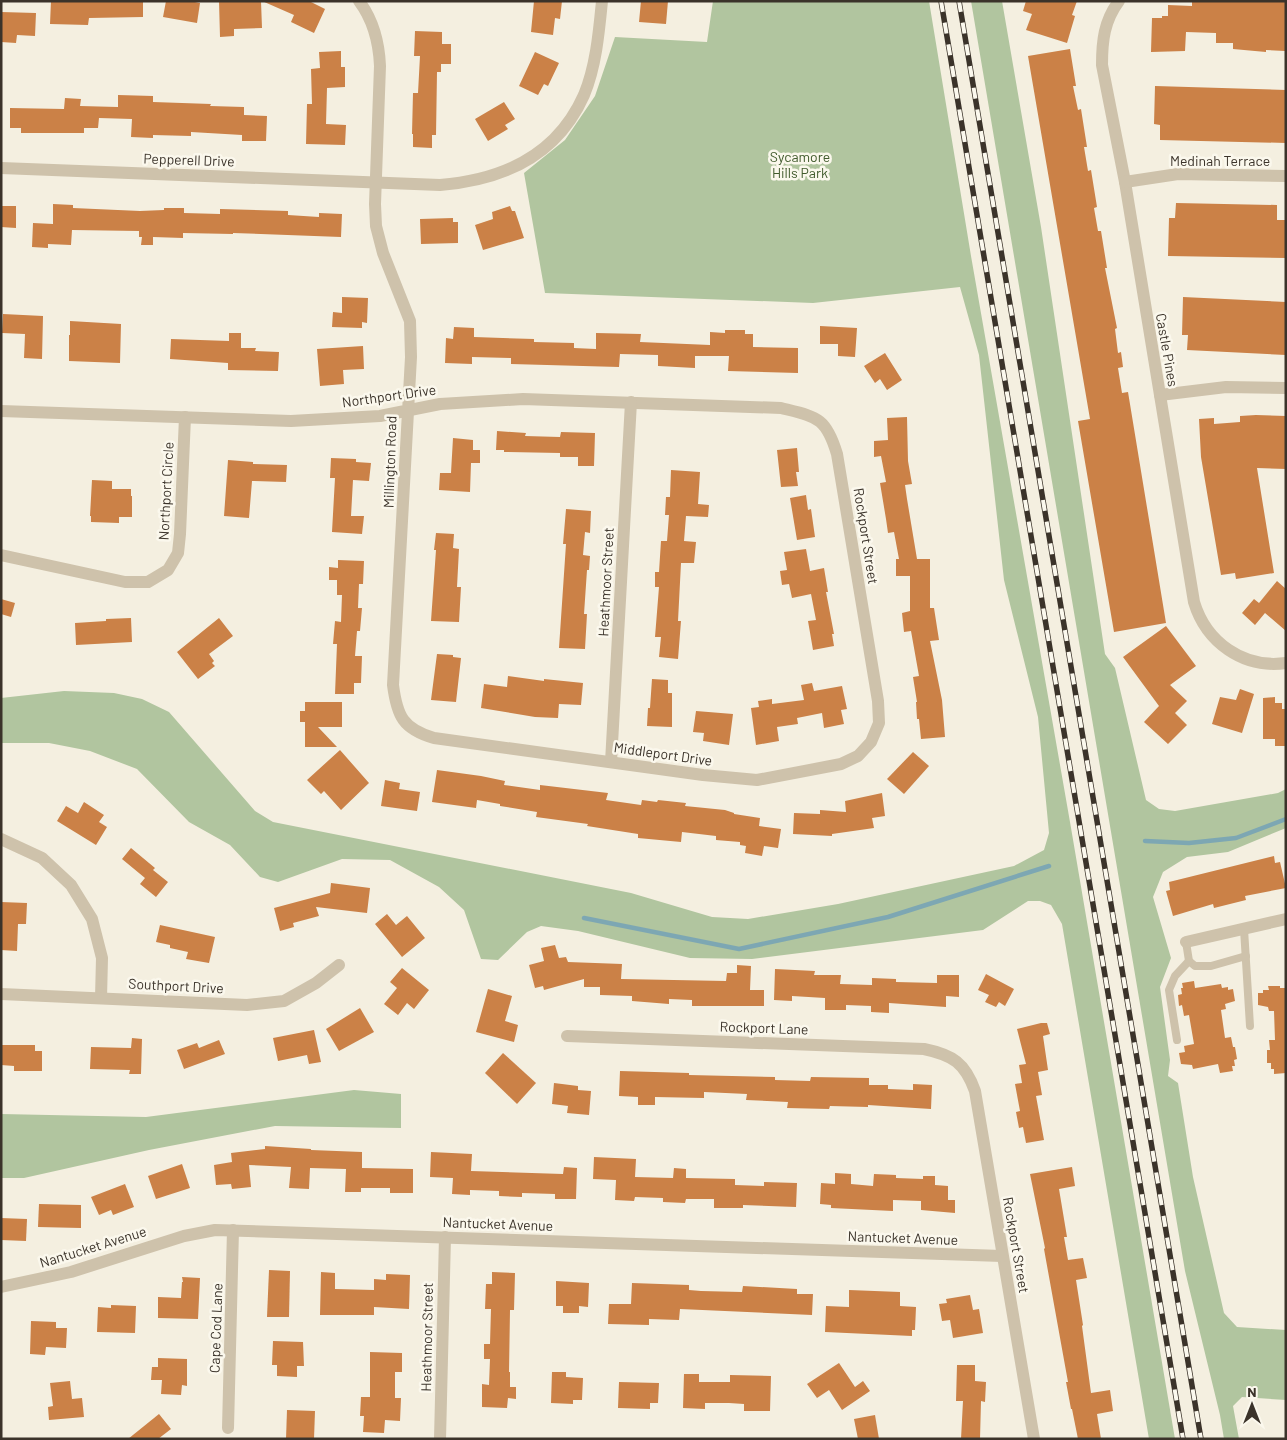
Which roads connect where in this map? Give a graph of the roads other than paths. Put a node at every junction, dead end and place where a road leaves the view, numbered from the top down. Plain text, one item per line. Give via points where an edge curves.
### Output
1 (359, 1) edge
2 (602, 1) edge
3 (1116, 6) edge
4 (1, 168) edge
5 (1286, 176) edge
6 (376, 182) junction
7 (1125, 182) junction
8 (1286, 388) edge
9 (1160, 395) junction
10 (631, 402) junction
11 (781, 408) joint
12 (1, 411) edge
13 (407, 411) junction
14 (185, 417) junction
15 (1, 555) edge
16 (1286, 663) edge
17 (878, 702) joint
18 (405, 723) joint
19 (611, 762) junction
20 (1, 839) edge
21 (1286, 919) edge
22 (1244, 929) junction
23 (1186, 942) joint
24 (1246, 956) junction
25 (1189, 961) junction
26 (339, 965) dead end
27 (1, 994) edge
28 (101, 998) junction
29 (1250, 1026) dead end
30 (566, 1036) dead end
31 (1177, 1040) dead end
32 (957, 1062) joint
33 (234, 1230) junction
34 (445, 1237) junction
35 (1002, 1256) junction
36 (1, 1287) edge
37 (228, 1428) dead end
38 (440, 1439) edge
39 (1034, 1439) edge

1 - 6 street, Millington Road via 374,26 379,45
2 - 6 street, Pepperell Drive via 595,52 584,94 566,125 543,149 500,174 481,180 440,185
3 - 7 street, Castle Pines via 1106,24 1102,66
4 - 6 street, Pepperell Drive
5 - 7 street, Medinah Terrace via 1178,174
6 - 13 street, Millington Road via 378,235 410,321 412,357
7 - 9 street, Castle Pines
8 - 9 street via 1226,386
9 - 16 street, Castle Pines via 1198,616 1215,640 1242,658 1260,663
10 - 11 street, Northport Drive
10 - 13 street, Northport Drive via 523,399 440,404
10 - 19 street, Heathmoor Street
11 - 17 street, Rockport Street via 812,415 825,426 833,440
12 - 14 street, Northport Drive
13 - 14 street, Northport Drive via 380,416 291,421
13 - 18 street, Millington Road via 393,685 395,705
14 - 15 street, Northport Circle via 178,553 168,570 148,582 125,582
17 - 19 street, Middleport Drive via 879,723 871,742 858,756 840,764 757,780
18 - 19 street, Middleport Drive via 418,734 434,738
20 - 28 street via 42,858 71,885 92,919 102,958
21 - 22 street
22 - 23 street
22 - 24 lane
23 - 25 lane
24 - 25 lane via 1211,966 1195,966
24 - 29 lane
25 - 31 lane via 1175,976 1169,990
26 - 28 street, Southport Drive via 284,1001 247,1005
27 - 28 street, Southport Drive
30 - 32 street, Rockport Lane via 924,1049 942,1053
32 - 35 street, Rockport Street via 969,1074 975,1091
33 - 34 street, Nantucket Avenue
33 - 36 street, Nantucket Avenue via 184,1236 71,1272
33 - 37 street, Cape Cod Lane
34 - 35 street, Nantucket Avenue
34 - 38 street, Heathmoor Street
35 - 39 street, Rockport Street

